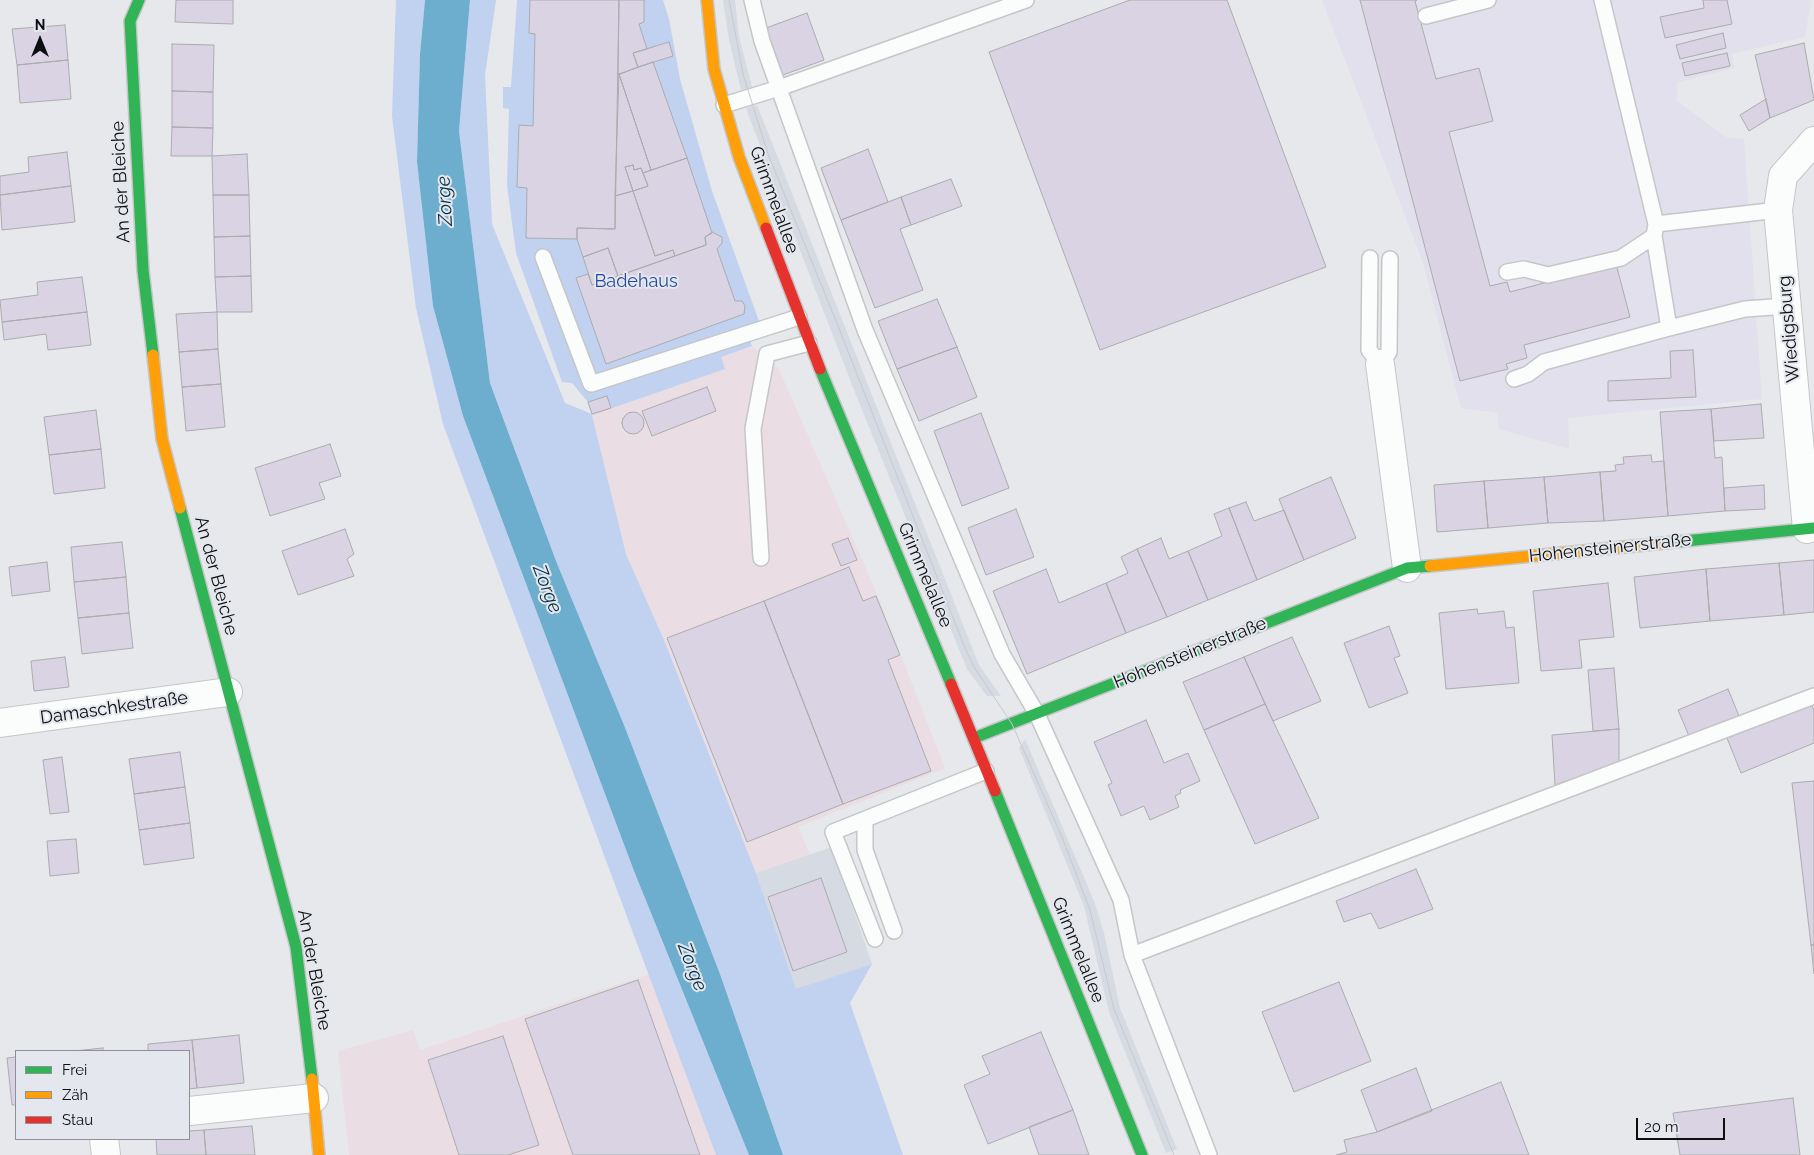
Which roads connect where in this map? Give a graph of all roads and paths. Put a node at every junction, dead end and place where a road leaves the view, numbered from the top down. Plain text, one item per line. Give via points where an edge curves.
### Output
1 (139, 0) edge
2 (707, 0) edge
3 (752, 0) edge
4 (1026, 0) edge
5 (1488, 0) edge
6 (1602, 0) edge
7 (1426, 16) dead end
8 (779, 88) junction
9 (724, 105) junction
10 (1814, 141) edge
11 (1778, 210) junction
12 (1655, 230) junction
13 (543, 257) dead end
14 (1370, 258) dead end
15 (1390, 259) dead end
16 (1507, 272) dead end
17 (1787, 306) junction
18 (799, 317) junction
19 (1669, 328) junction
20 (809, 342) junction
21 (1380, 364) junction
22 (1514, 379) dead end
23 (1811, 529) edge
24 (761, 558) dead end
25 (1406, 568) junction
26 (228, 692) junction
27 (1814, 696) edge
28 (1037, 714) junction
29 (0, 723) edge
30 (974, 738) junction
31 (986, 771) junction
32 (866, 820) junction
33 (894, 931) dead end
34 (875, 939) dead end
35 (1132, 955) junction
36 (314, 1098) junction
37 (190, 1111) edge
38 (104, 1140) edge
39 (106, 1155) edge
40 (319, 1155) edge
41 (1142, 1155) edge
42 (1209, 1155) edge

1 - 26 street, An der Bleiche via 130,22 143,270 162,439
2 - 9 street, Grimmelallee via 714,69
3 - 8 lane
4 - 8 lane
5 - 7 lane
6 - 12 lane
8 - 9 lane
8 - 28 lane via 865,330 1002,654
9 - 18 street, Grimmelallee via 739,157
10 - 11 street, Wiedigsburg via 1784,176
11 - 12 lane
11 - 17 street, Wiedigsburg
12 - 16 lane via 1621,258 1548,275 1524,269
12 - 19 lane
13 - 18 lane via 591,384
14 - 21 lane via 1369,350
15 - 21 lane via 1389,352
17 - 19 lane via 1745,309
17 - 23 street, Wiedigsburg
18 - 20 street, Grimmelallee
19 - 22 lane via 1544,362 1528,374
20 - 24 lane via 768,354 753,429
20 - 30 street, Grimmelallee
21 - 25 street
23 - 25 street, Hohensteinerstraße
25 - 28 street, Hohensteinerstraße
26 - 29 street, Damaschkestraße
26 - 36 street, An der Bleiche via 296,947
27 - 35 lane
28 - 30 street, Hohensteinerstraße
28 - 35 lane via 1121,900
30 - 31 street, Grimmelallee
31 - 32 lane
31 - 41 street, Grimmelallee
32 - 33 lane via 865,850
32 - 34 lane via 833,832
35 - 42 lane
36 - 37 street
36 - 40 street, An der Bleiche
38 - 39 street

